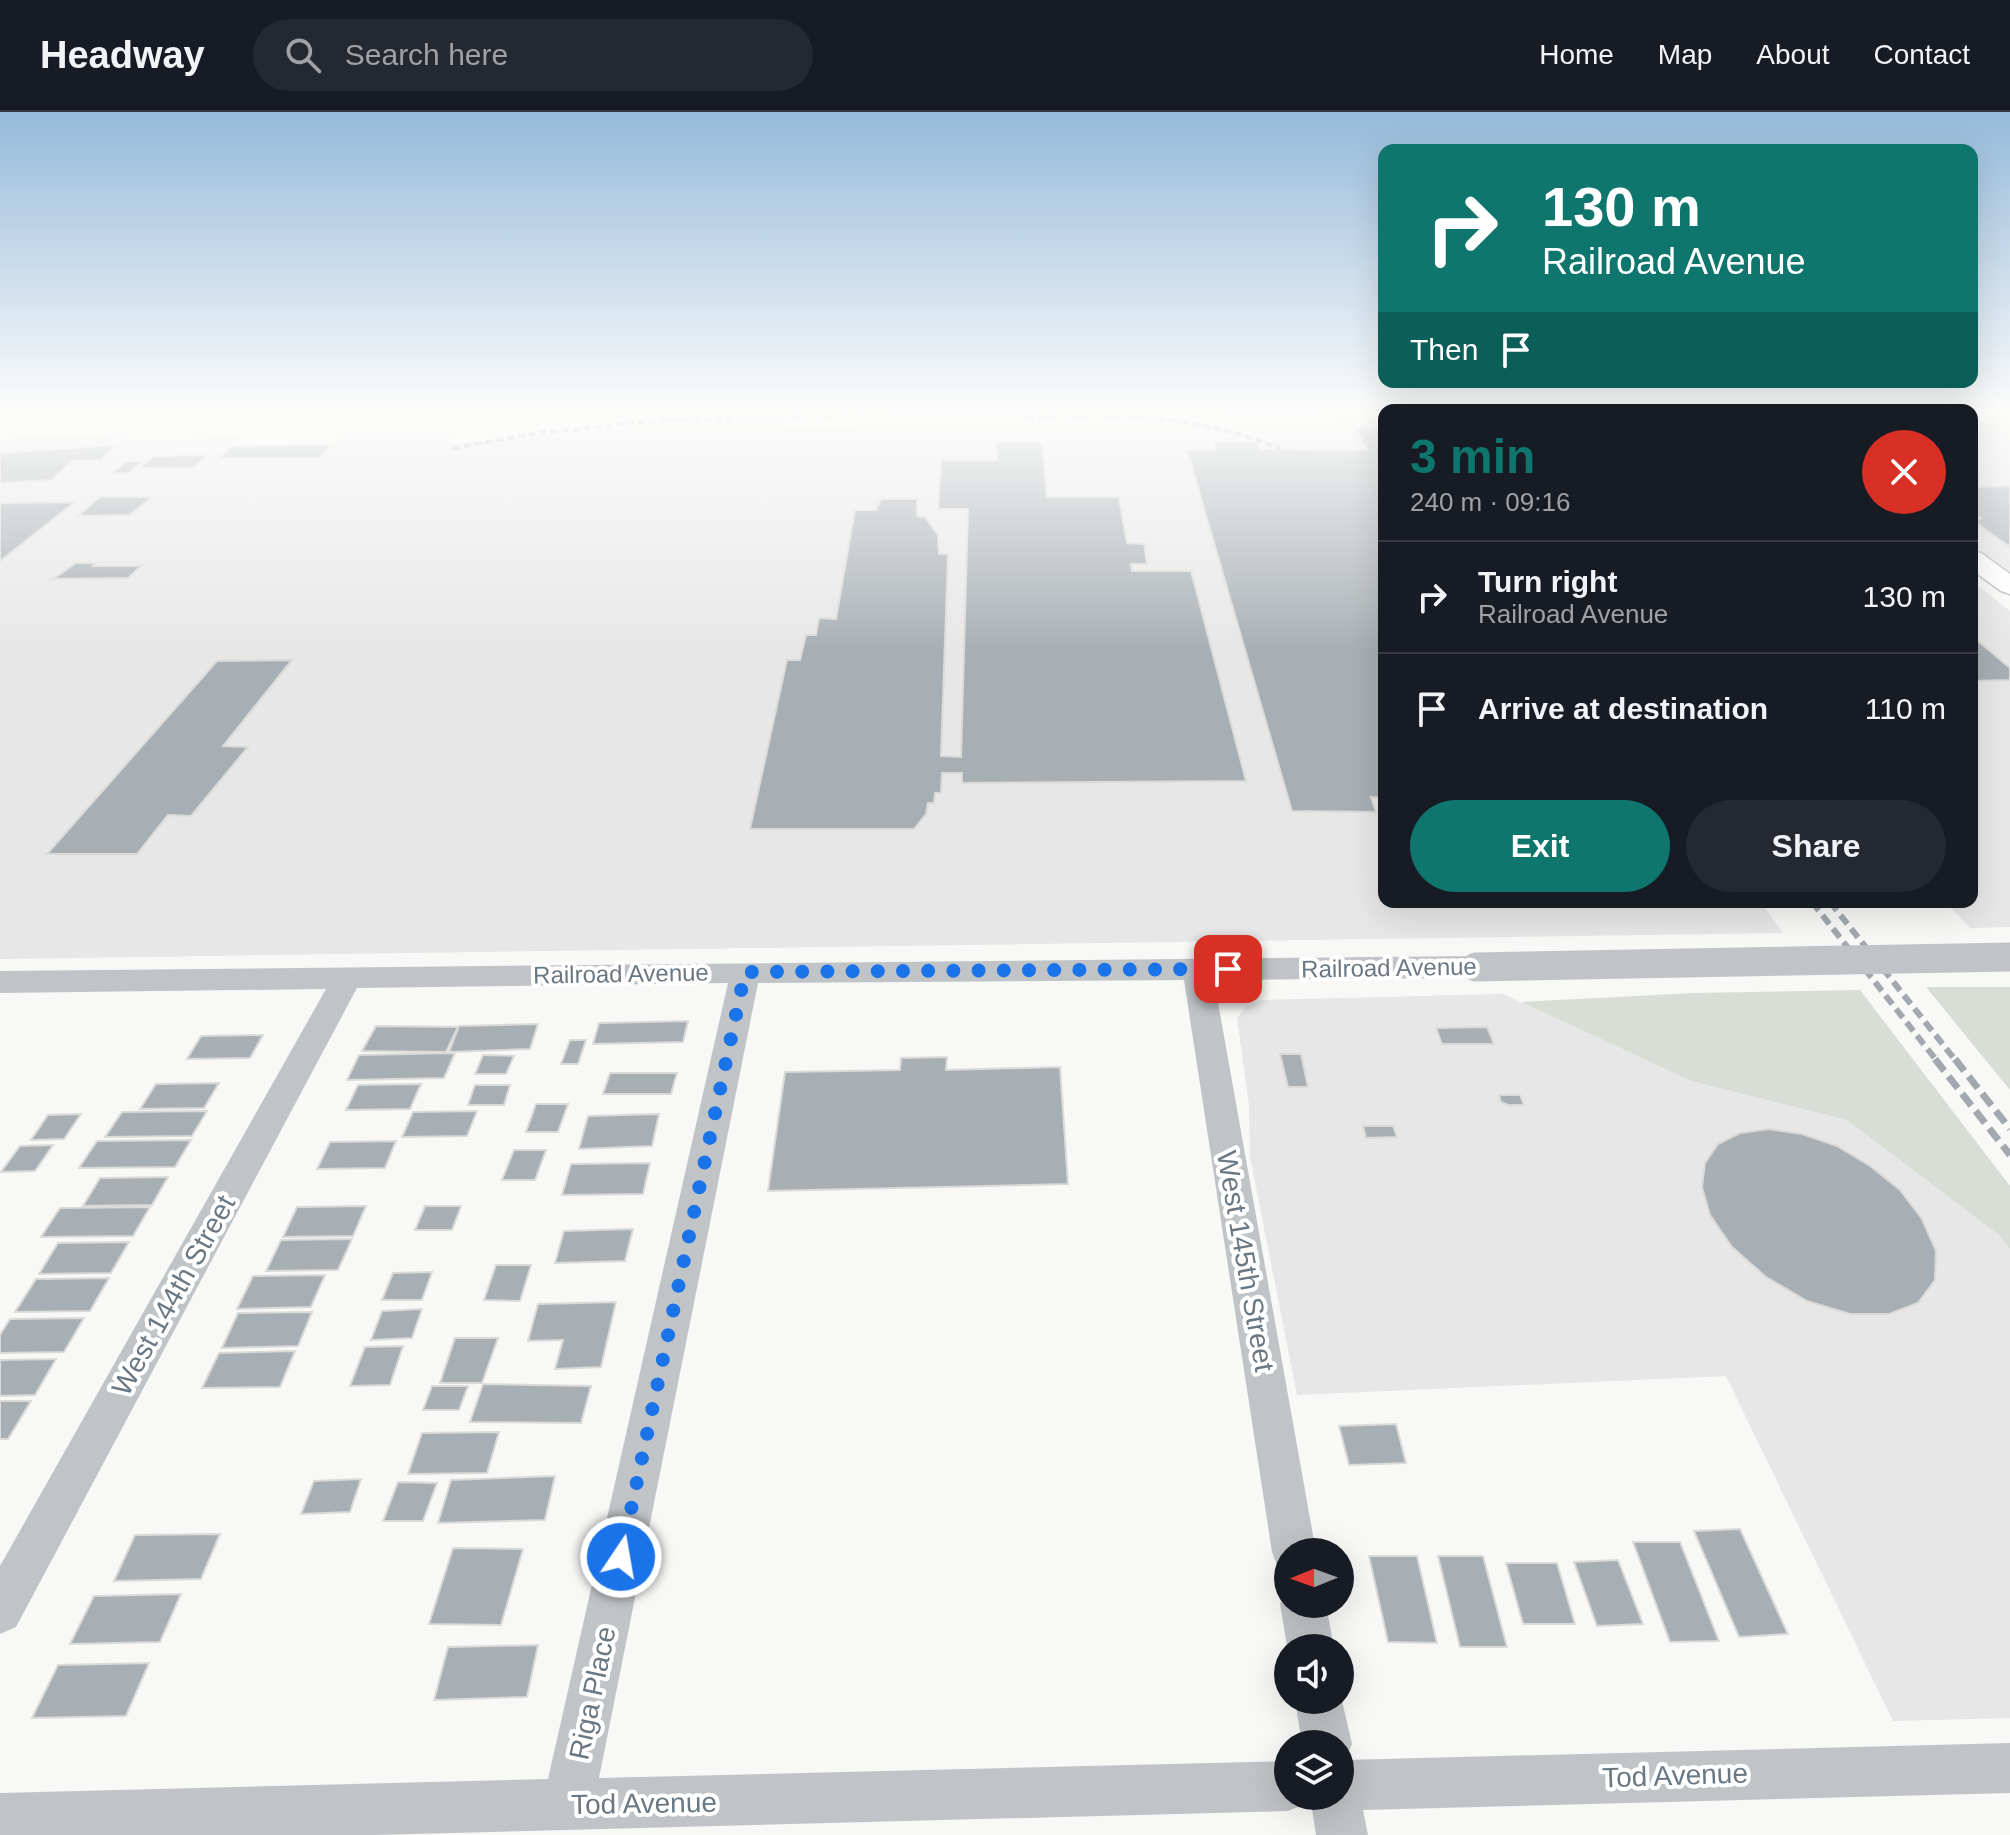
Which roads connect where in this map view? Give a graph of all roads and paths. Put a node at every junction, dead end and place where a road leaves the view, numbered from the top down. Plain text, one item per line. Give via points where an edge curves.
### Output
1 (1978, 562) edge
2 (2010, 586) edge
3 (2010, 957) edge
4 (1197, 970) junction
5 (745, 972) junction
6 (347, 978) junction
7 (0, 982) edge
8 (1292, 1538) edge
9 (0, 1611) edge
10 (2010, 1768) edge
11 (1354, 1785) edge
12 (1274, 1786) edge
13 (568, 1805) junction
14 (1338, 1810) edge
15 (0, 1819) edge
16 (1342, 1835) edge

1 - 2 main road
3 - 4 street, Railroad Avenue, bridge
4 - 5 street, Railroad Avenue
4 - 8 street, West 145th Street
5 - 6 street, Railroad Avenue
5 - 13 street, Riga Place
6 - 7 street, Railroad Avenue
6 - 9 street, West 144th Street
10 - 11 street, Tod Avenue
12 - 13 street, Tod Avenue
13 - 15 street, Tod Avenue
14 - 16 street

